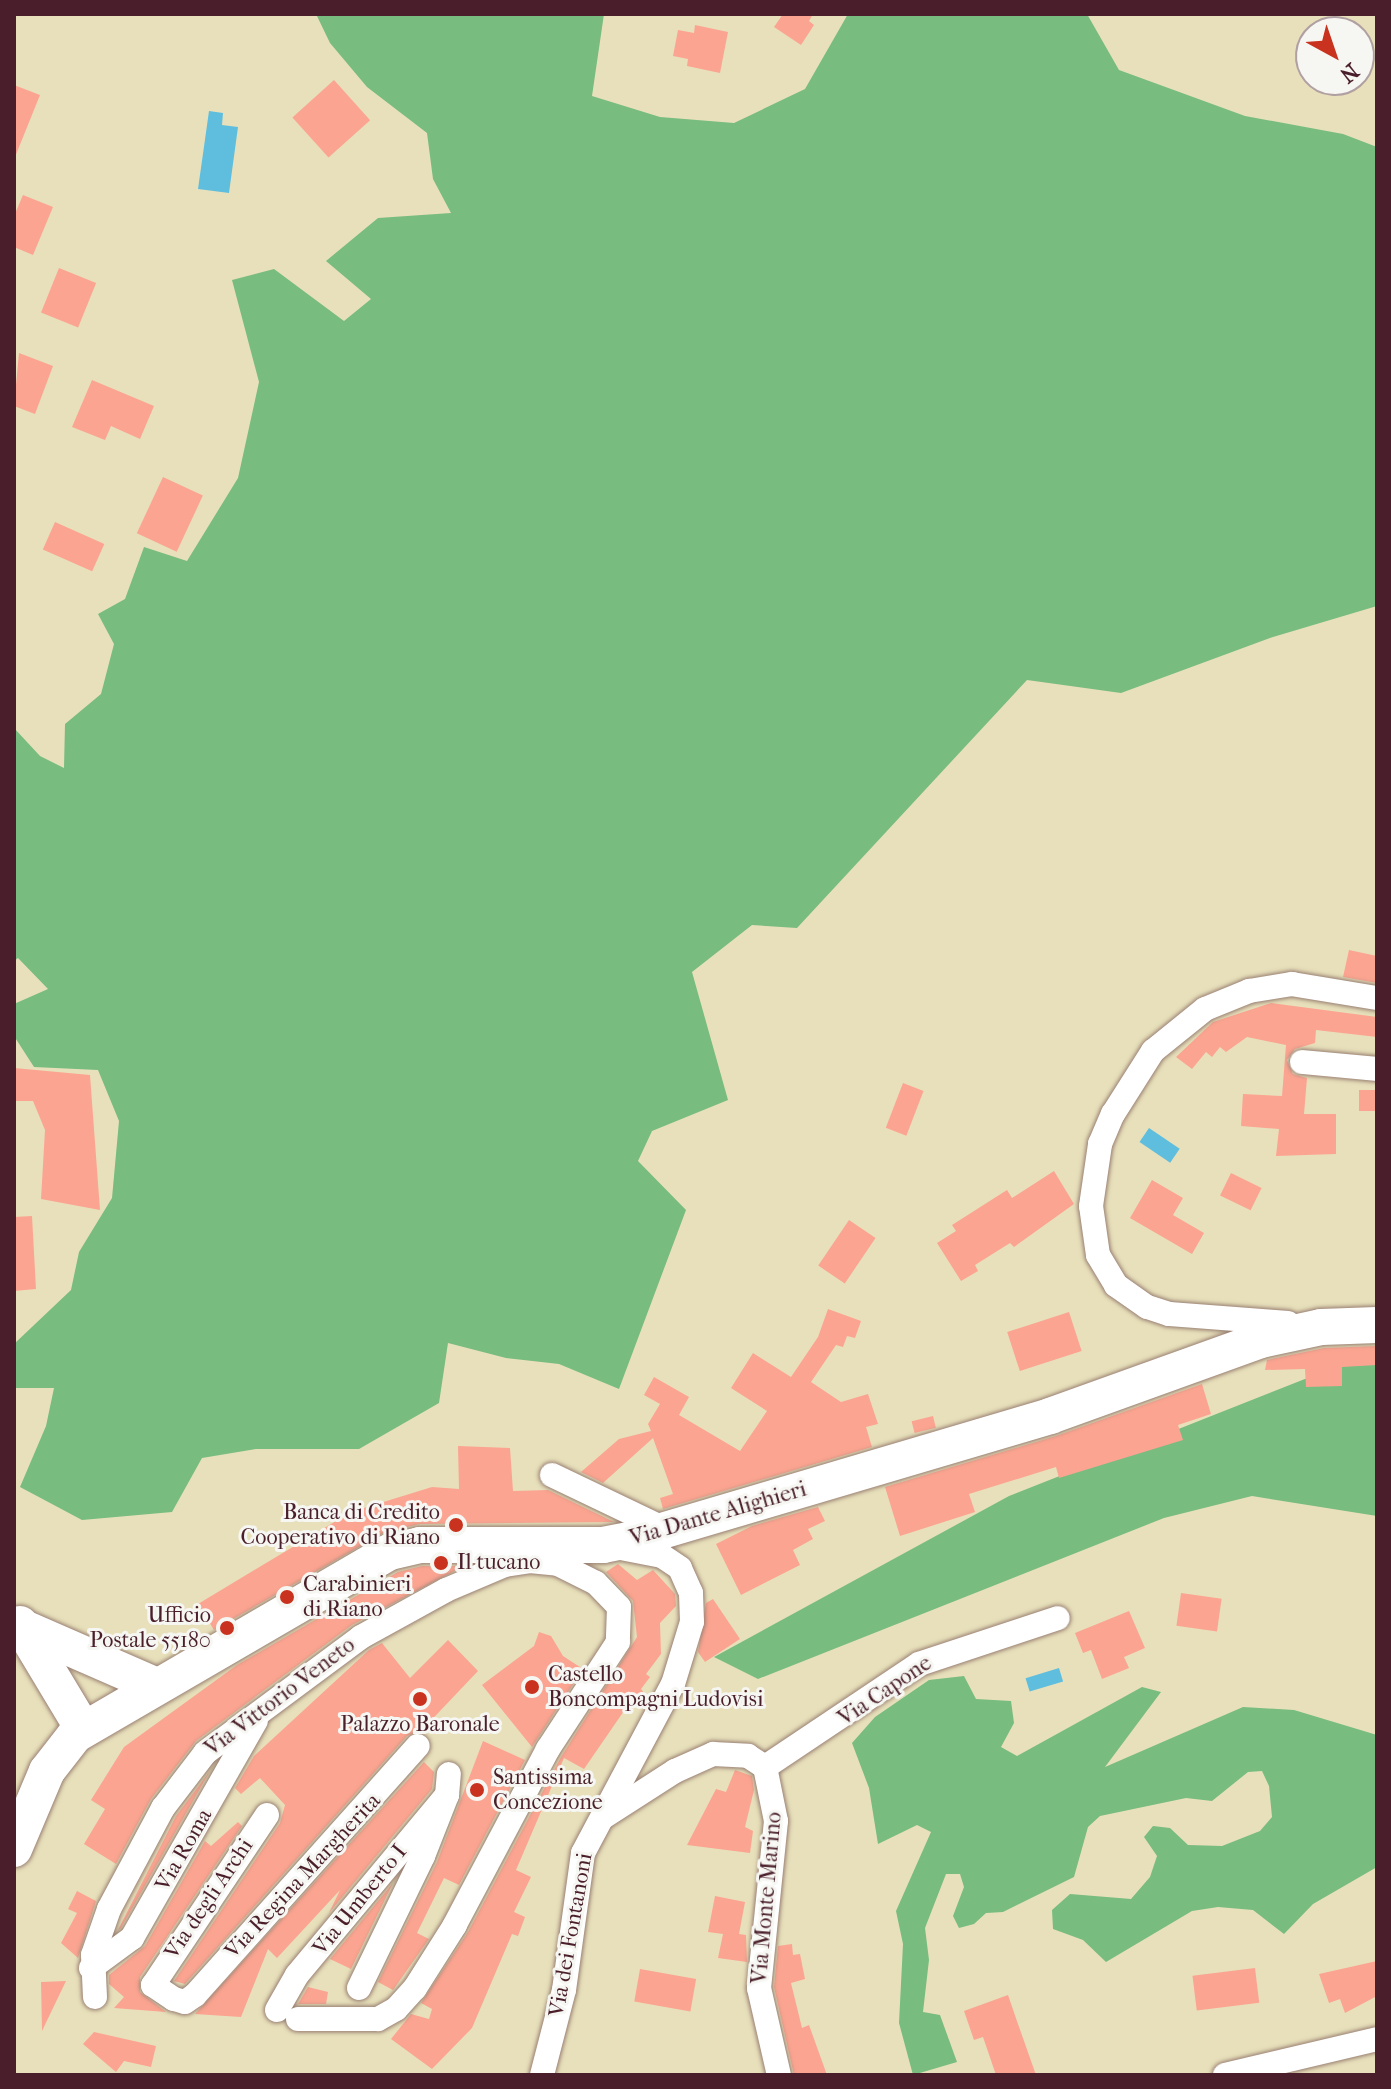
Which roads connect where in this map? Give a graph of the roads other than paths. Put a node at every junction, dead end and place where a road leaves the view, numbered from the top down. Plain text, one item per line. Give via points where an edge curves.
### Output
1 (1377, 998) edge
2 (1302, 1062) dead end
3 (1377, 1069) edge
4 (1377, 1306) edge
5 (1361, 1325) edge
6 (552, 1475) dead end
7 (669, 1531) junction
8 (603, 1545) junction
9 (525, 1556) junction
10 (1058, 1618) dead end
11 (19, 1623) edge
12 (157, 1686) junction
13 (258, 1717) junction
14 (83, 1729) junction
15 (418, 1746) dead end
16 (765, 1767) junction
17 (267, 1815) dead end
18 (597, 1821) junction
19 (14, 1849) edge
20 (91, 1968) junction
21 (153, 1985) joint
22 (359, 1988) dead end
23 (95, 1997) dead end
24 (1377, 2039) edge
25 (542, 2075) edge
26 (779, 2075) edge
27 (1225, 2075) edge

1 - 5 street via 1292,984 1228,998 1190,1019 1153,1051 1113,1114 1091,1190 1101,1264 1116,1285 1147,1307 1215,1320
2 - 3 street
4 - 5 street
5 - 7 main road, Via Dante Alighieri via 1242,1346 1050,1416
6 - 7 street
7 - 8 main road, Via Dante Alighieri
8 - 9 main road, Via Dante Alighieri
8 - 18 street, Via dei Fontanoni via 656,1554 674,1563 689,1587 693,1614 673,1684
9 - 12 main road, Via Dante Alighieri via 420,1545 390,1552
9 - 13 street, Via Vittorio Veneto via 388,1619
9 - 22 street, Via Umberto I via 567,1567 612,1597 622,1624 615,1647 548,1749 455,1925 406,2001 378,2019 288,2014 297,1975 448,1784
10 - 16 street, Via Capone via 919,1664 835,1725
11 - 12 main road
11 - 14 main road
12 - 14 main road, Via Dante Alighieri
13 - 20 street, Via Roma via 132,1938
13 - 20 street, Via Vittorio Veneto via 210,1749 184,1775 118,1891
14 - 19 main road, Via Dante Alighieri via 54,1758
15 - 21 street, Via Regina Margherita via 270,1915 185,2002
16 - 18 street via 748,1756 713,1754 675,1771
16 - 26 street, Via Monte Marino via 776,1821 759,1988
17 - 21 street, Via degli Archi
18 - 25 street, Via dei Fontanoni via 583,1853 564,1990
20 - 23 street, Via Vittorio Veneto
24 - 27 street

